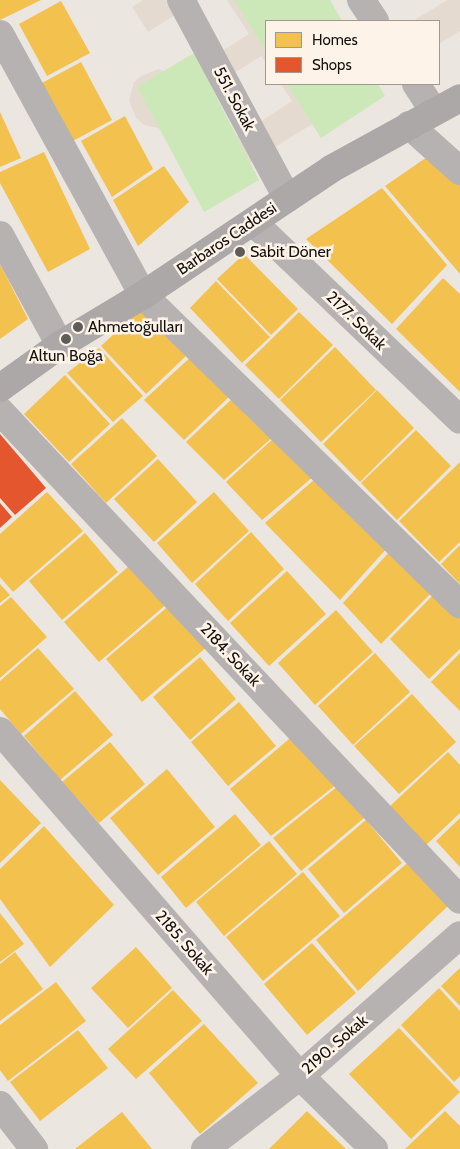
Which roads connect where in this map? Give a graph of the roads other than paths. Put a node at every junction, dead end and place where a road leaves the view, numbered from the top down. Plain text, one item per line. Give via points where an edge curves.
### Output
1 (181, 0) edge
2 (362, 0) edge
3 (374, 20) edge
4 (0, 34) edge
5 (417, 85) edge
6 (460, 98) edge
7 (434, 112) junction
8 (409, 125) junction
9 (460, 171) edge
10 (287, 198) junction
11 (253, 222) junction
12 (0, 235) edge
13 (143, 295) junction
14 (60, 344) junction
15 (0, 388) edge
16 (0, 411) edge
17 (460, 420) edge
18 (460, 604) edge
19 (0, 731) edge
20 (460, 900) edge
21 (460, 935) edge
22 (300, 1076) junction
23 (0, 1105) edge
24 (34, 1149) edge
25 (205, 1149) edge
26 (374, 1149) edge

1 - 10 street, 551. Sokak
2 - 3 street
4 - 13 street
5 - 7 street
6 - 7 main road, Barbaros Caddesi
7 - 8 main road, Barbaros Caddesi
8 - 9 street
8 - 10 main road, Barbaros Caddesi
10 - 11 main road, Barbaros Caddesi
11 - 13 main road, Barbaros Caddesi
11 - 17 street, 2177. Sokak
12 - 14 street
13 - 14 main road, Barbaros Caddesi
13 - 18 street
14 - 15 main road, Barbaros Caddesi
16 - 20 street, 2184. Sokak
19 - 22 street, 2185. Sokak
21 - 22 street, 2190. Sokak
22 - 25 street, 2190. Sokak
22 - 26 street, 2185. Sokak
23 - 24 street

